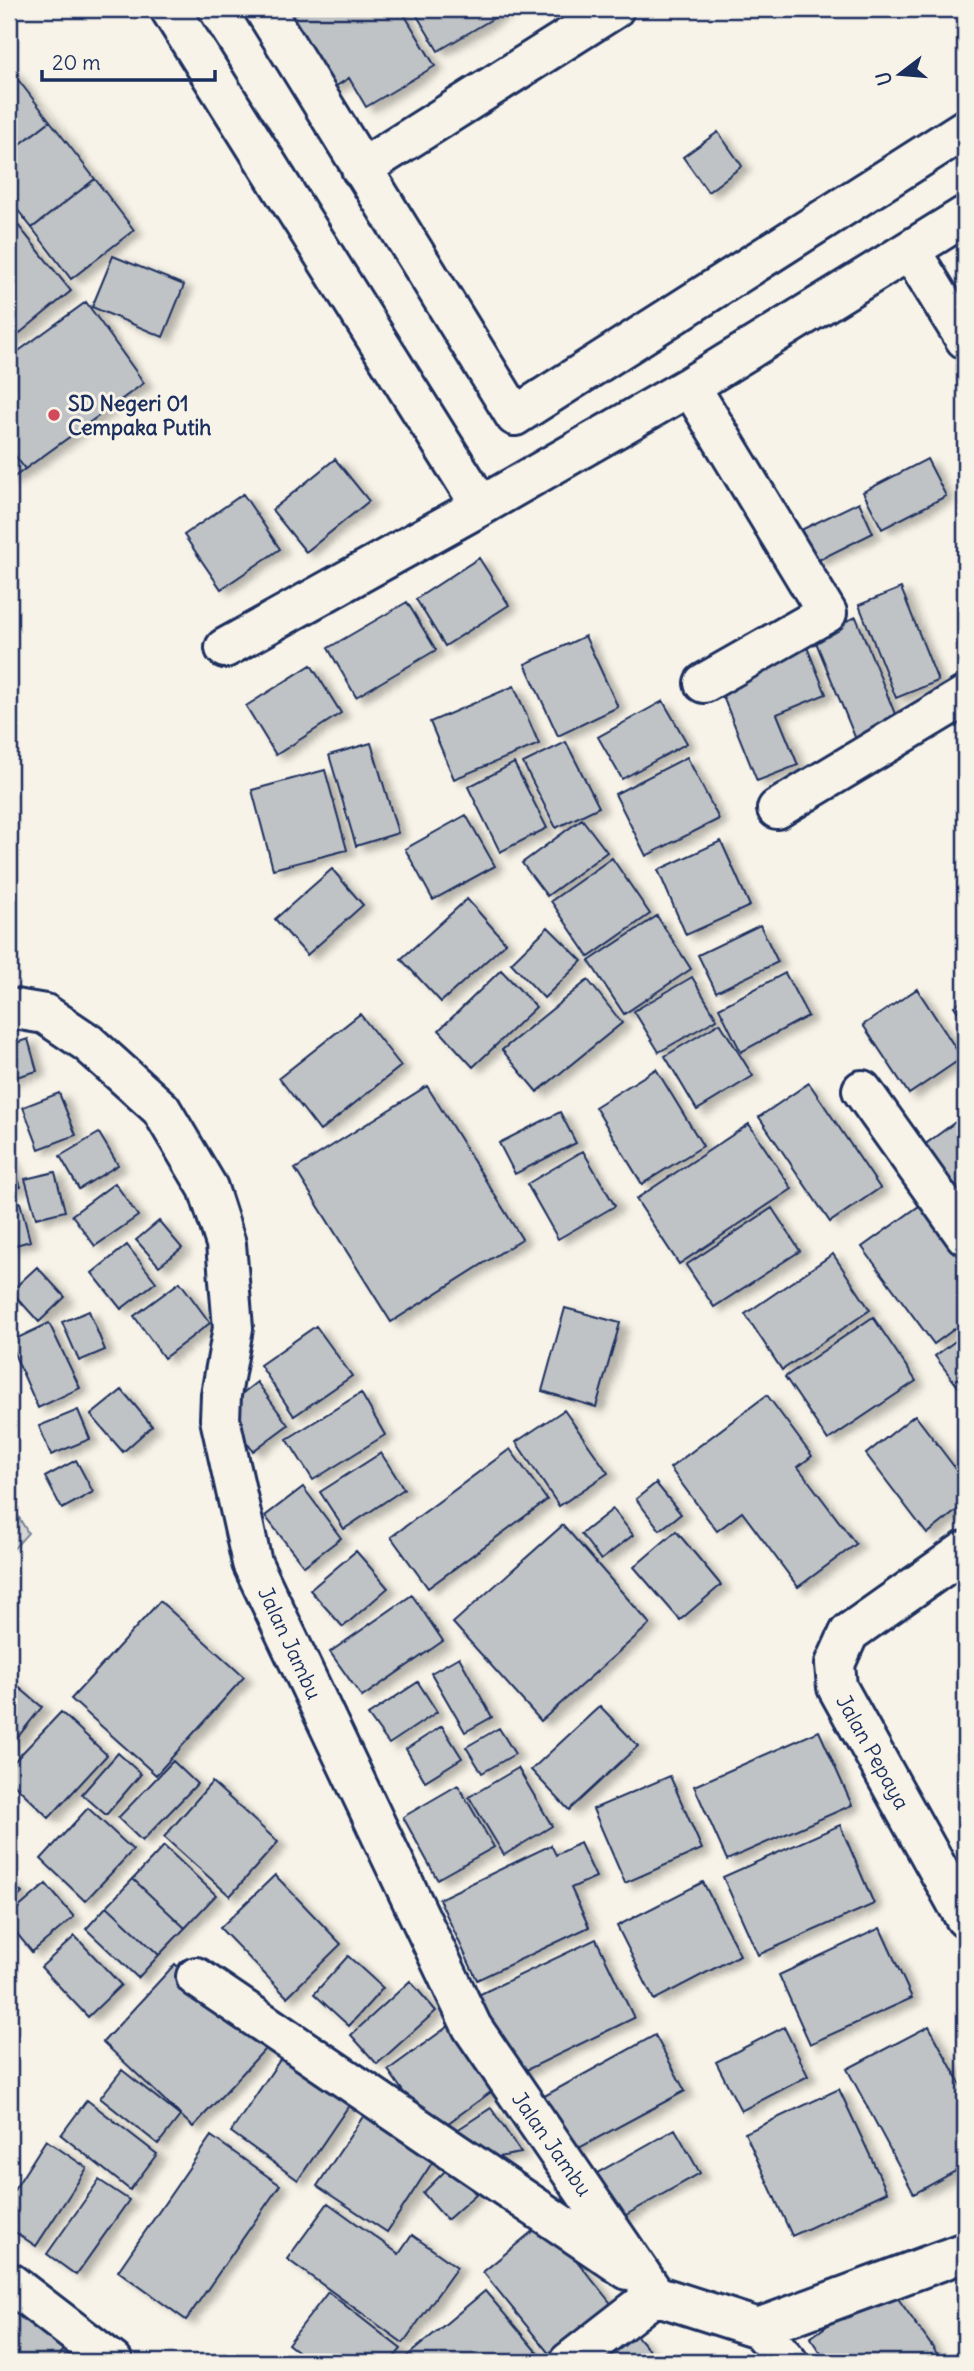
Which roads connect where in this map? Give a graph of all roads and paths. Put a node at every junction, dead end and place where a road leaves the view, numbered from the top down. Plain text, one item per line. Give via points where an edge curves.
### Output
1 (170, 9) edge
2 (264, 9) edge
3 (614, 9) edge
4 (965, 130) edge
5 (361, 169) junction
6 (965, 216) edge
7 (910, 250) junction
8 (965, 339) edge
9 (690, 386) junction
10 (481, 506) junction
11 (225, 648) dead end
12 (704, 683) dead end
13 (965, 696) edge
14 (778, 809) dead end
15 (9, 1008) edge
16 (862, 1090) dead end
17 (965, 1235) edge
18 (965, 1551) edge
19 (965, 1918) edge
20 (197, 1977) dead end
21 (965, 2252) edge
22 (9, 2282) edge
23 (651, 2289) junction
24 (758, 2328) junction
25 (113, 2362) edge
26 (569, 2362) edge
27 (788, 2362) edge

1 - 10 street
2 - 5 street
3 - 5 street
4 - 5 street via 514,416
6 - 7 street
7 - 8 street
7 - 9 street
9 - 10 street
9 - 12 street via 827,613
10 - 11 street
13 - 14 street
15 - 23 street, Jalan Jambu via 45,1014 88,1043 160,1109 208,1188 226,1244 233,1328 220,1419 252,1563 472,2027
16 - 17 street
18 - 19 street, Jalan Pepaya via 849,1633 835,1664 837,1688
20 - 23 street
21 - 24 street
22 - 25 street
23 - 24 street
23 - 26 street
24 - 27 street

